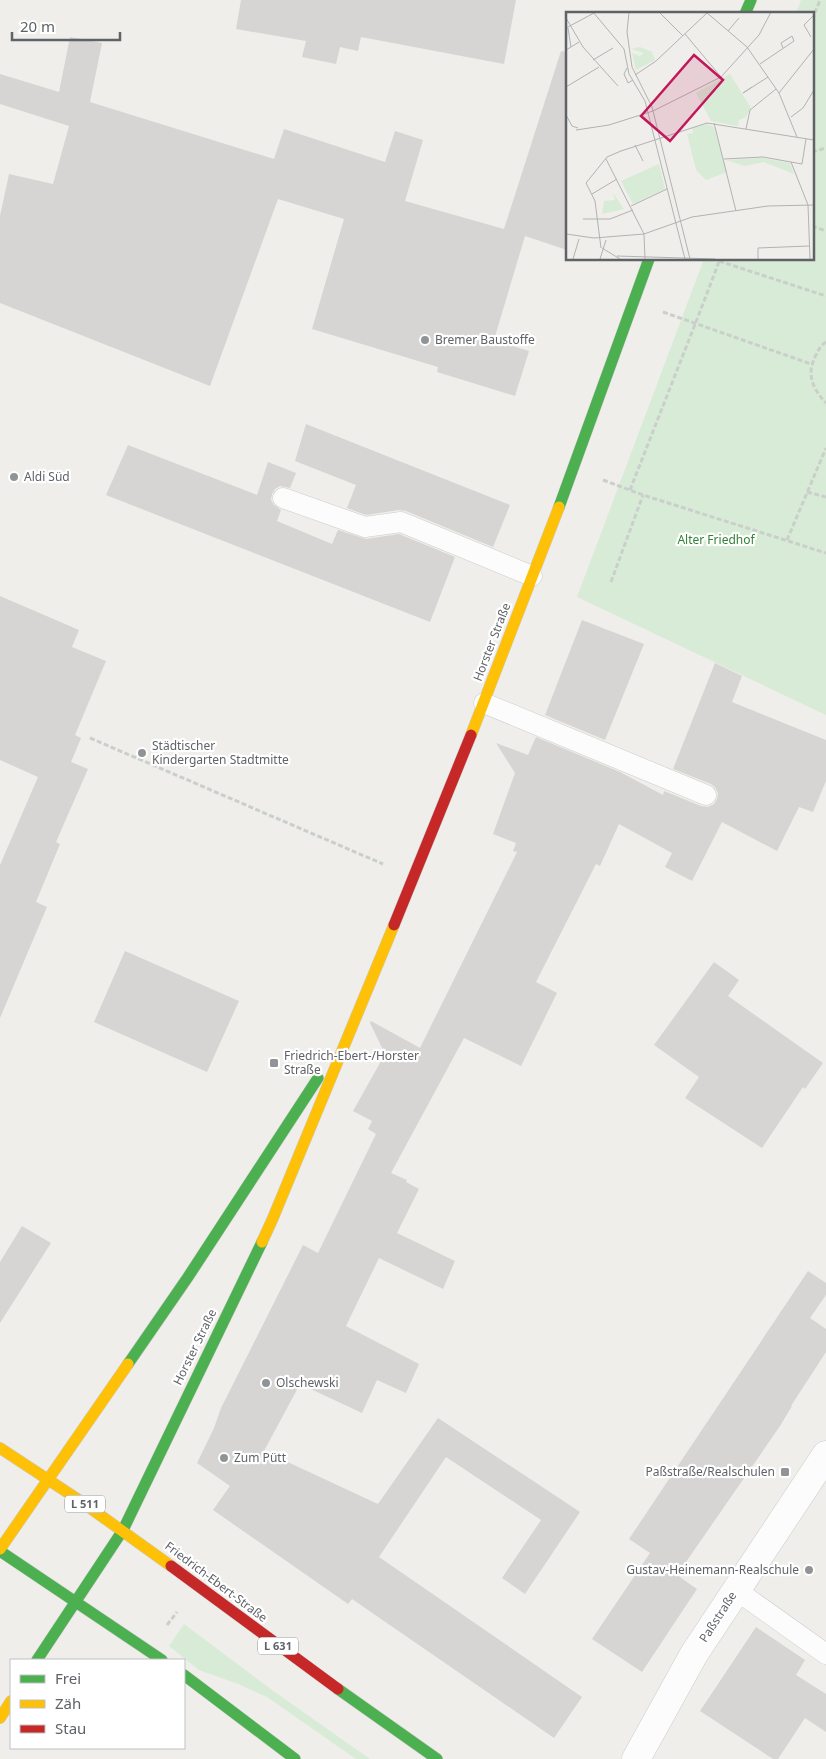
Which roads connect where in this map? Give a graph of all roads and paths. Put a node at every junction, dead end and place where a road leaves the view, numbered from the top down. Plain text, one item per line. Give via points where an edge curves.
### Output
1 (751, 0) edge
2 (820, 0) edge
3 (746, 12) edge
4 (814, 15) edge
5 (814, 227) edge
6 (826, 231) edge
7 (649, 260) edge
8 (720, 260) edge
9 (826, 296) edge
10 (633, 302) junction
11 (696, 324) junction
12 (826, 342) edge
13 (811, 364) junction
14 (826, 403) edge
15 (826, 448) edge
16 (574, 469) junction
17 (630, 490) junction
18 (807, 492) junction
19 (643, 495) junction
20 (826, 497) edge
21 (283, 498) dead end
22 (787, 540) junction
23 (826, 553) edge
24 (532, 576) junction
25 (611, 582) dead end
26 (484, 703) junction
27 (90, 738) dead end
28 (706, 795) dead end
29 (414, 877) junction
30 (350, 1031) junction
31 (0, 1448) edge
32 (826, 1455) edge
33 (48, 1478) junction
34 (123, 1530) junction
35 (0, 1550) edge
36 (196, 1585) junction
37 (736, 1590) junction
38 (75, 1600) junction
39 (148, 1651) junction
40 (826, 1654) edge
41 (38, 1659) edge
42 (160, 1659) edge
43 (185, 1676) edge
44 (10, 1703) edge
45 (0, 1718) edge
46 (295, 1759) edge
47 (437, 1759) edge
48 (636, 1759) edge

1 - 3 main road
2 - 4 path
5 - 6 path
7 - 10 main road, Horster Straße
8 - 9 path
8 - 11 path
10 - 11 path
10 - 16 main road, Horster Straße
11 - 13 path
11 - 17 path
12 - 13 path
13 - 14 path via 811,379 816,392
15 - 18 path
16 - 17 path
16 - 24 main road, Horster Straße
17 - 19 path
18 - 20 path
18 - 22 path
19 - 22 path
19 - 25 path
21 - 24 lane via 365,527 401,522
22 - 23 path
24 - 26 main road, Horster Straße
26 - 28 lane
26 - 29 main road, Horster Straße
27 - 29 path
29 - 30 main road, Horster Straße
30 - 33 main road, Horster Straße via 193,1268
30 - 34 main road, Horster Straße via 273,1218
31 - 33 main road, Friedrich-Ebert-Straße / L 511
32 - 37 street, Paßstraße
33 - 34 main road, Friedrich-Ebert-Straße / L 511
33 - 35 main road, Horster Straße
34 - 36 main road, Friedrich-Ebert-Straße / L 631
34 - 38 main road, Horster Straße
35 - 38 main road
36 - 39 path
36 - 47 main road, Friedrich-Ebert-Straße / L 631
37 - 40 lane
37 - 48 street, Paßstraße via 694,1654
38 - 39 main road
38 - 41 main road, Horster Straße
39 - 42 main road
43 - 46 main road
44 - 45 main road

